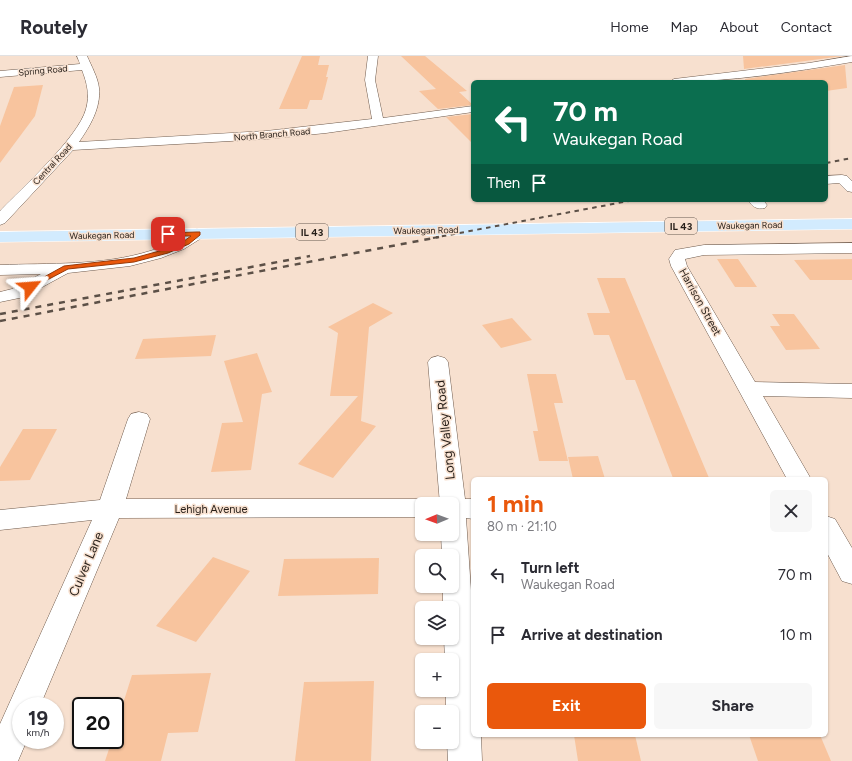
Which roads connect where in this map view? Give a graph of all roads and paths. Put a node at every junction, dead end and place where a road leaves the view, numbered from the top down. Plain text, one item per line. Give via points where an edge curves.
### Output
1 (373, 56) edge
2 (852, 59) edge
3 (84, 61) edge
4 (0, 74) edge
5 (691, 80) edge
6 (471, 109) edge
7 (378, 122) junction
8 (70, 146) junction
9 (828, 180) edge
10 (852, 188) edge
11 (0, 220) edge
12 (852, 224) edge
13 (197, 234) junction
14 (0, 237) edge
15 (852, 248) edge
16 (66, 267) junction
17 (0, 270) edge
18 (0, 297) edge
19 (438, 362) dead end
20 (749, 389) junction
21 (852, 390) edge
22 (139, 419) dead end
23 (798, 477) edge
24 (457, 497) edge
25 (415, 508) edge
26 (459, 508) edge
27 (110, 509) junction
28 (0, 520) edge
29 (828, 530) edge
30 (852, 573) edge
31 (28, 697) edge
32 (12, 734) edge
33 (0, 761) edge
34 (465, 761) edge

1 - 7 street via 370,80
2 - 5 street
3 - 4 street, Spring Road
3 - 8 street, Central Road via 94,87 92,109
6 - 7 street, North Branch Road
7 - 8 street, North Branch Road via 266,135
8 - 11 street, Central Road
9 - 10 street via 842,179
12 - 13 main road, Waukegan Road / IL 43
13 - 14 main road, Waukegan Road / IL 43
13 - 16 street via 166,252 134,260
15 - 20 street, Harrison Street via 704,250 681,254 677,259
16 - 17 street
16 - 18 street via 18,293
19 - 24 street, Long Valley Road
20 - 21 street
20 - 23 street, Harrison Street
22 - 27 street, Culver Lane
25 - 27 street, Lehigh Avenue
26 - 34 street, Long Valley Road
27 - 28 street, Lehigh Avenue
27 - 31 street, Culver Lane
29 - 30 street
32 - 33 street

